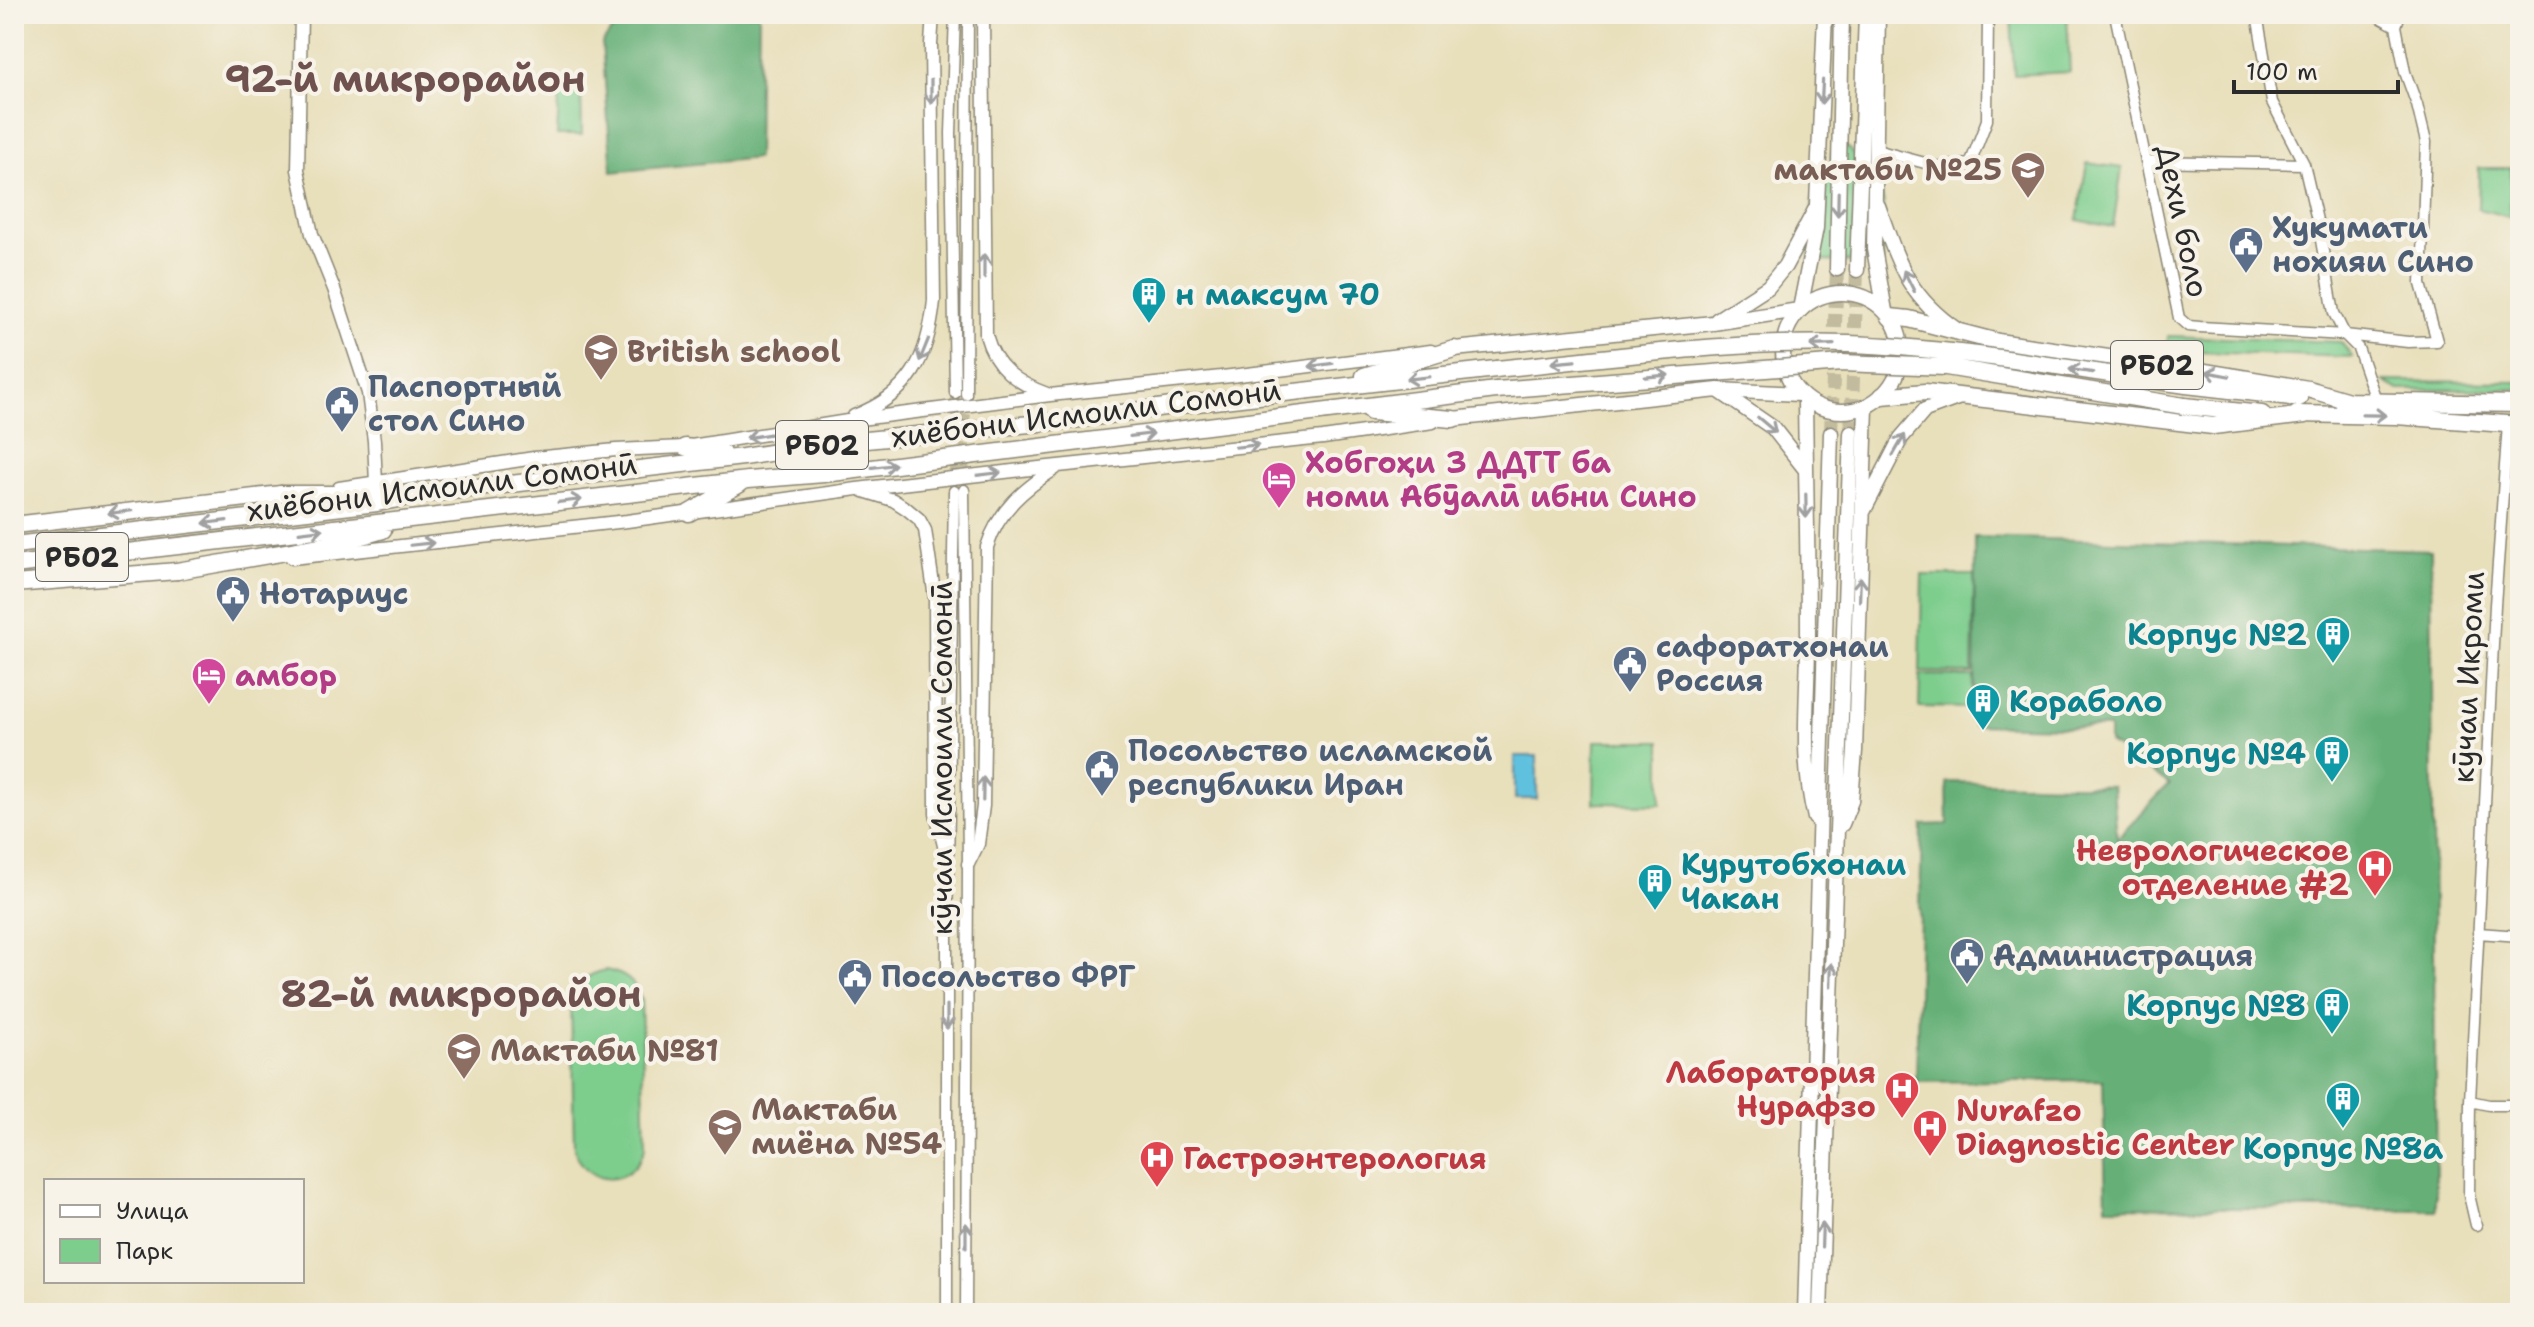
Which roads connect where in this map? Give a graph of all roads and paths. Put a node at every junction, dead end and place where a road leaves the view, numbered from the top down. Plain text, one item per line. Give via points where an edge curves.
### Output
1 (301, 14) edge
2 (933, 14) edge
3 (955, 14) edge
4 (968, 14) edge
5 (983, 14) edge
6 (1825, 14) edge
7 (1842, 14) edge
8 (1866, 14) edge
9 (1878, 14) edge
10 (1988, 14) edge
11 (2115, 14) edge
12 (2257, 14) edge
13 (2374, 14) edge
14 (2400, 14) edge
15 (2396, 26) junction
16 (1876, 150) junction
17 (2147, 161) junction
18 (2304, 164) junction
19 (1875, 198) junction
20 (1818, 204) junction
21 (1837, 269) tunnel mouth
22 (1857, 270) tunnel mouth
23 (1800, 310) junction
24 (1888, 314) junction
25 (1713, 323) junction
26 (1964, 334) junction
27 (2345, 335) junction
28 (1454, 349) junction
29 (1326, 388) junction
30 (1718, 390) junction
31 (1050, 395) junction
32 (1882, 396) junction
33 (1963, 396) junction
34 (1802, 397) junction
35 (2376, 400) junction
36 (2349, 401) junction
37 (2520, 404) edge
38 (1866, 407) junction
39 (1338, 409) junction
40 (2305, 415) junction
41 (1453, 419) junction
42 (835, 423) junction
43 (2514, 424) edge
44 (1831, 433) tunnel mouth
45 (1851, 433) tunnel mouth
46 (685, 447) junction
47 (743, 457) junction
48 (1058, 466) junction
49 (1806, 470) junction
50 (748, 480) junction
51 (376, 483) junction
52 (857, 489) junction
53 (281, 494) junction
54 (425, 494) junction
55 (689, 513) junction
56 (1862, 514) junction
57 (427, 517) junction
58 (14, 525) edge
59 (14, 545) edge
60 (14, 565) edge
61 (177, 571) junction
62 (14, 584) edge
63 (950, 711) junction
64 (965, 711) junction
65 (1819, 834) junction
66 (1837, 836) junction
67 (948, 862) junction
68 (968, 864) junction
69 (2478, 933) junction
70 (2520, 936) edge
71 (947, 1051) junction
72 (966, 1051) junction
73 (2470, 1101) junction
74 (2520, 1105) edge
75 (2476, 1225) dead end
76 (947, 1313) edge
77 (966, 1313) edge
78 (1805, 1313) edge
79 (1820, 1313) edge

1 - 51 street via 298,170 312,234 368,393
2 -> 42 street via 930,334 904,385 872,408
3 - 4 street via 952,222 960,393 968,221
31 -> 5 street via 1001,368 986,335
6 -> 20 main road
7 -> 21 main road
8 - 22 main road
9 - 16 main road
10 - 16 street via 1987,120 1970,164 1940,167
11 - 17 street, Дехи боло
12 - 18 street via 2272,102
13 - 15 street
14 - 15 street
15 - 27 street, Дехи боло via 2426,142 2421,284 2437,341
16 - 19 main road
17 - 18 street
17 - 27 street, Дехи боло via 2179,318 2188,326
18 - 27 street via 2334,313
19 - 24 main road via 1874,249
26 -> 19 main road via 1935,315 1915,293
20 - 23 main road
20 - 25 main road via 1768,287
23 - 24 main road via 1813,300 1843,292 1873,301
23 - 25 main road
23 - 34 main road via 1789,323 1782,353 1784,368
24 - 26 main road, РБ02
24 - 32 main road via 1898,332 1901,358
25 - 28 main road
36 -> 26 main road, РБ02 via 2308,389
27 - 35 street via 2358,348
28 - 29 main road
28 -> 31 street
36 -> 29 main road, хиёбони Исмоили Сомонӣ / РБ02, bridge via 1847,344 1718,348
29 - 47 main road, хиёбони Исмоили Сомонӣ / РБ02
30 - 34 main road
30 - 41 main road
30 -> 49 main road via 1773,428
31 - 42 street
32 - 33 main road, РБ02
32 - 38 main road
33 - 40 main road, РБ02 via 2213,426
56 -> 33 main road via 1901,438 1925,410
34 - 38 main road via 1834,411
34 - 49 main road
35 - 36 main road, хиёбони Исмоили Сомонӣ / РБ02
35 - 37 main road, хиёбони Исмоили Сомонӣ / РБ02
38 - 56 main road
39 -> 40 main road, хиёбони Исмоили Сомонӣ / РБ02, bridge via 1496,390 1842,363 1946,367 2184,406
39 - 41 main road
50 -> 39 main road, хиёбони Исмоили Сомонӣ / РБ02
40 -> 43 main road, хиёбони Исмоили Сомонӣ / РБ02
48 -> 41 street
42 -> 46 street
43 - 69 street, кӯчаи Икроми via 2495,605
44 - 65 main road
45 - 66 main road
46 - 47 main road
46 - 51 street via 534,458
47 - 54 main road, хиёбони Исмоили Сомонӣ / РБ02
52 -> 48 street
68 -> 48 street via 978,844 983,806 987,547 993,526 1011,501
49 -> 65 main road via 1804,746
50 - 55 main road
57 -> 50 main road, хиёбони Исмоили Сомонӣ / РБ02
51 - 53 street
52 - 55 street
52 - 67 street via 893,500 925,530 935,598 936,813
53 - 54 main road
53 -> 58 main road
54 -> 59 main road, хиёбони Исмоили Сомонӣ / РБ02
61 -> 55 street
66 -> 56 main road via 1851,801 1855,751
60 -> 57 main road, хиёбони Исмоили Сомонӣ / РБ02
57 - 61 main road via 338,543
61 - 62 main road
63 - 64 street
63 - 64 street, кӯчаи Исмоили Сомонӣ via 959,490
63 - 67 street, кӯчаи Исмоили Сомонӣ
64 - 68 street, кӯчаи Исмоили Сомонӣ
65 - 78 main road
79 -> 66 main road
67 -> 71 street, кӯчаи Исмоили Сомонӣ
68 - 72 street, кӯчаи Исмоили Сомонӣ
69 - 70 street
69 - 73 street, кӯчаи Икроми
71 - 72 street
71 - 76 street, кӯчаи Исмоили Сомонӣ
77 -> 72 street, кӯчаи Исмоили Сомонӣ
73 - 74 street
73 - 75 street, кӯчаи Икроми via 2469,1195

